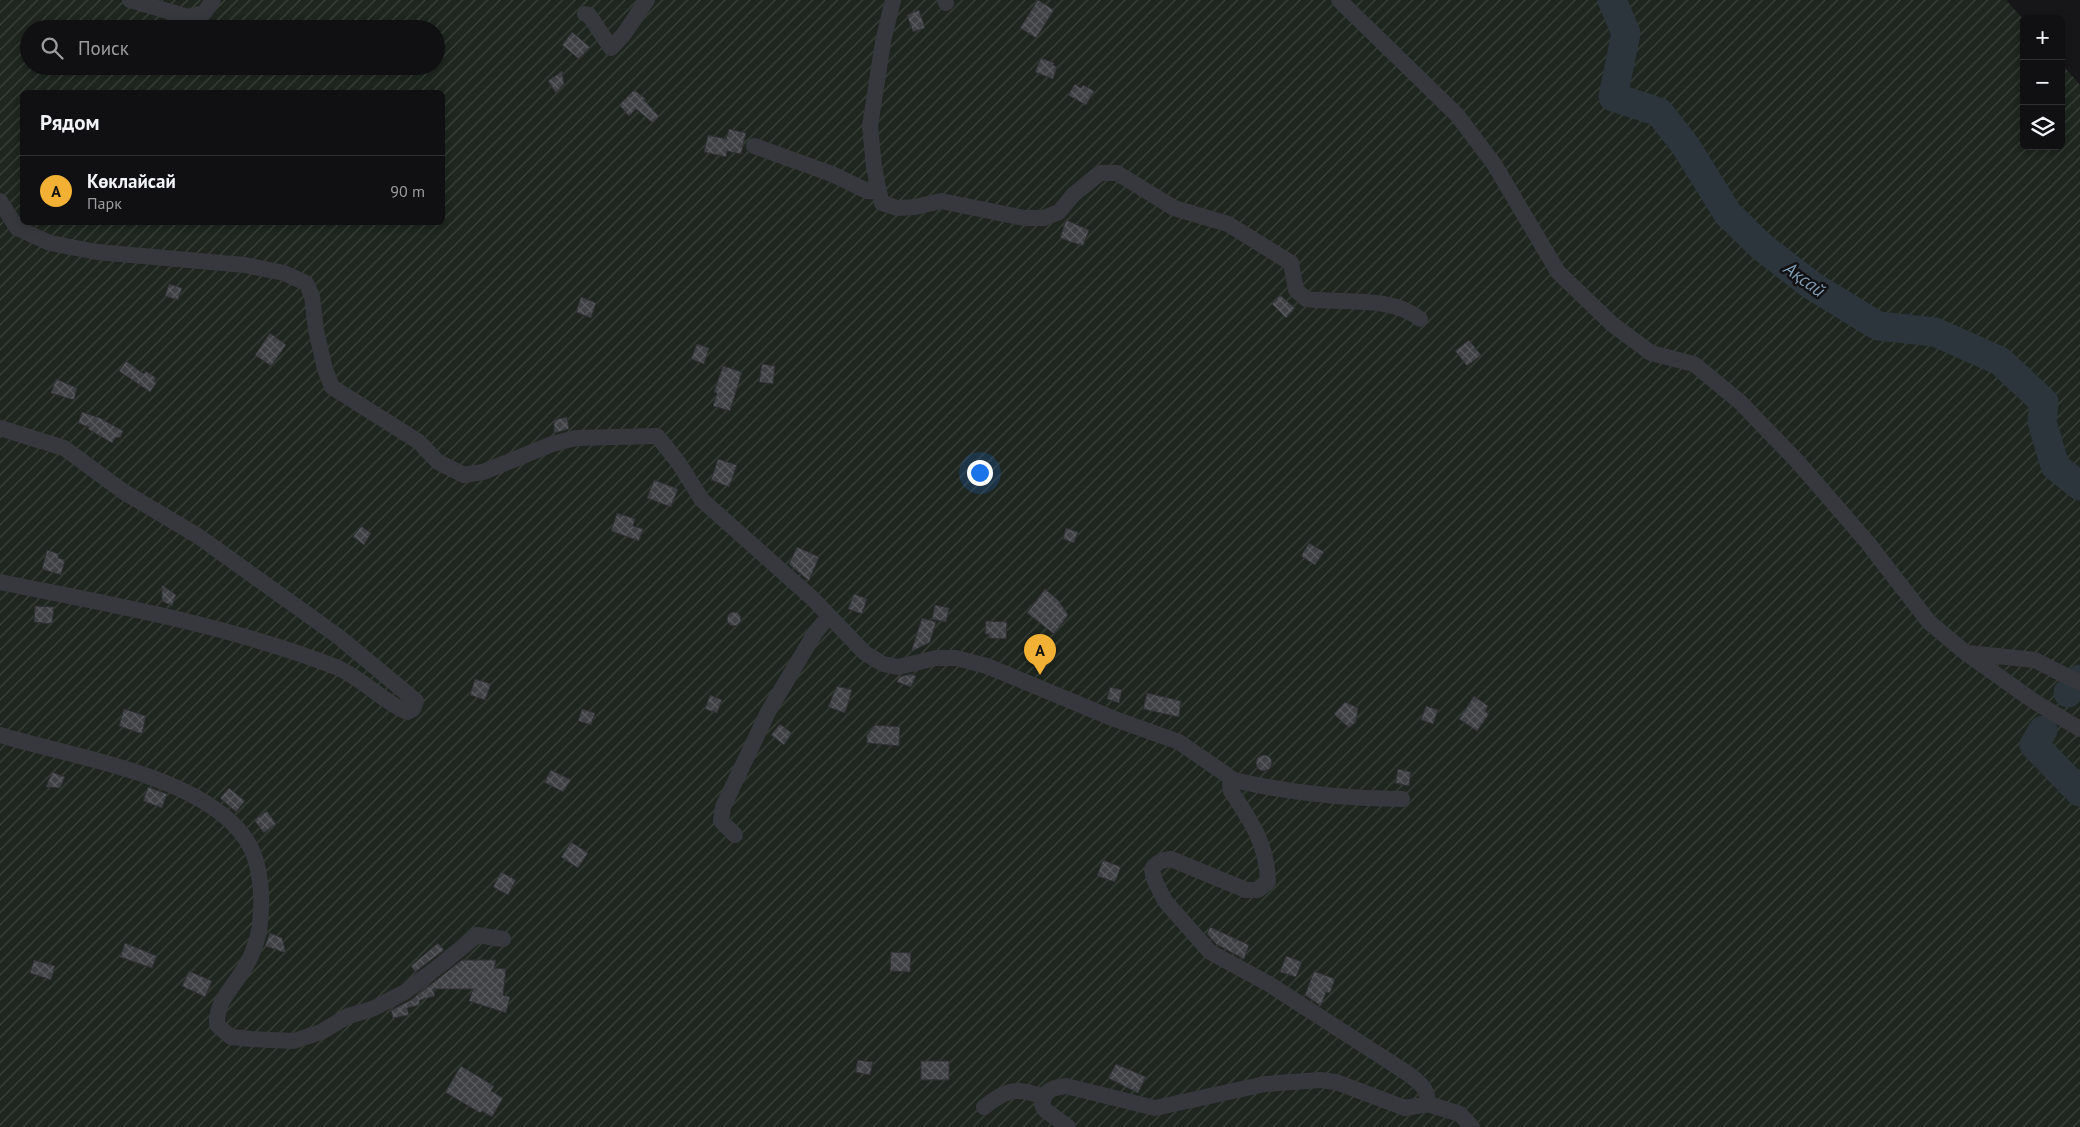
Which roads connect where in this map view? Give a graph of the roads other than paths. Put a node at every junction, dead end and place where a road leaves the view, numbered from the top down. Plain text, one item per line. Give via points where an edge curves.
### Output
1 (130, 0) edge
2 (213, 0) edge
3 (647, 0) edge
4 (893, 0) edge
5 (1339, 0) edge
6 (585, 14) dead end
7 (754, 146) dead end
8 (879, 192) junction
9 (0, 201) edge
10 (1420, 318) dead end
11 (0, 428) edge
12 (0, 582) edge
13 (829, 616) junction
14 (1966, 652) junction
15 (2080, 683) edge
16 (2077, 727) edge
17 (0, 735) edge
18 (1234, 780) junction
19 (1402, 799) dead end
20 (735, 835) dead end
21 (503, 939) dead end
22 (1044, 1097) junction
23 (1428, 1104) junction
24 (984, 1107) dead end
25 (1068, 1127) edge
26 (1472, 1127) edge

1 - 2 street via 188,16 204,13
3 - 6 street via 611,48 589,15
4 - 8 street via 870,126
5 - 14 street via 1457,115 1494,164 1558,272 1612,324 1652,353 1694,364 1740,402 1797,461 1929,622
7 - 8 street via 832,174 867,191
8 - 10 street via 882,203 897,208 941,201 1024,218 1044,218 1059,212 1073,195 1100,173 1117,173 1174,208 1228,224 1291,263 1296,290 1306,299 1390,306
9 - 13 street via 17,228 50,243 97,252 245,265 284,273 306,283 312,296 325,370 332,387 419,442 438,462 464,475 483,472 552,444 576,438 657,436 702,500
11 - 12 street via 64,448 124,492 213,547 339,637 416,701 414,709 407,712 338,668 255,639 160,615
13 - 18 street via 865,653 883,664 898,667 936,658 956,658 988,666 1179,742
13 - 20 street via 815,633 768,712 723,807 720,821
14 - 15 street via 2035,660
14 - 16 street via 2032,700
17 - 21 street via 111,764 179,788 232,824 247,841 259,878 262,898 260,924 253,950 216,1012 217,1024 231,1036 294,1041 321,1032 348,1016 372,1009 405,992 477,934
18 - 19 street via 1321,795
18 - 23 street via 1230,784 1231,791 1260,839 1268,862 1268,882 1258,890 1246,890 1165,860 1152,869 1166,901 1210,952 1269,984 1407,1073 1428,1092
22 - 23 street via 1051,1088 1066,1086 1155,1108 1265,1084 1320,1080 1336,1082 1405,1108
22 - 24 street via 1005,1091
22 - 25 street via 1042,1105 1045,1110
23 - 26 street via 1460,1114

